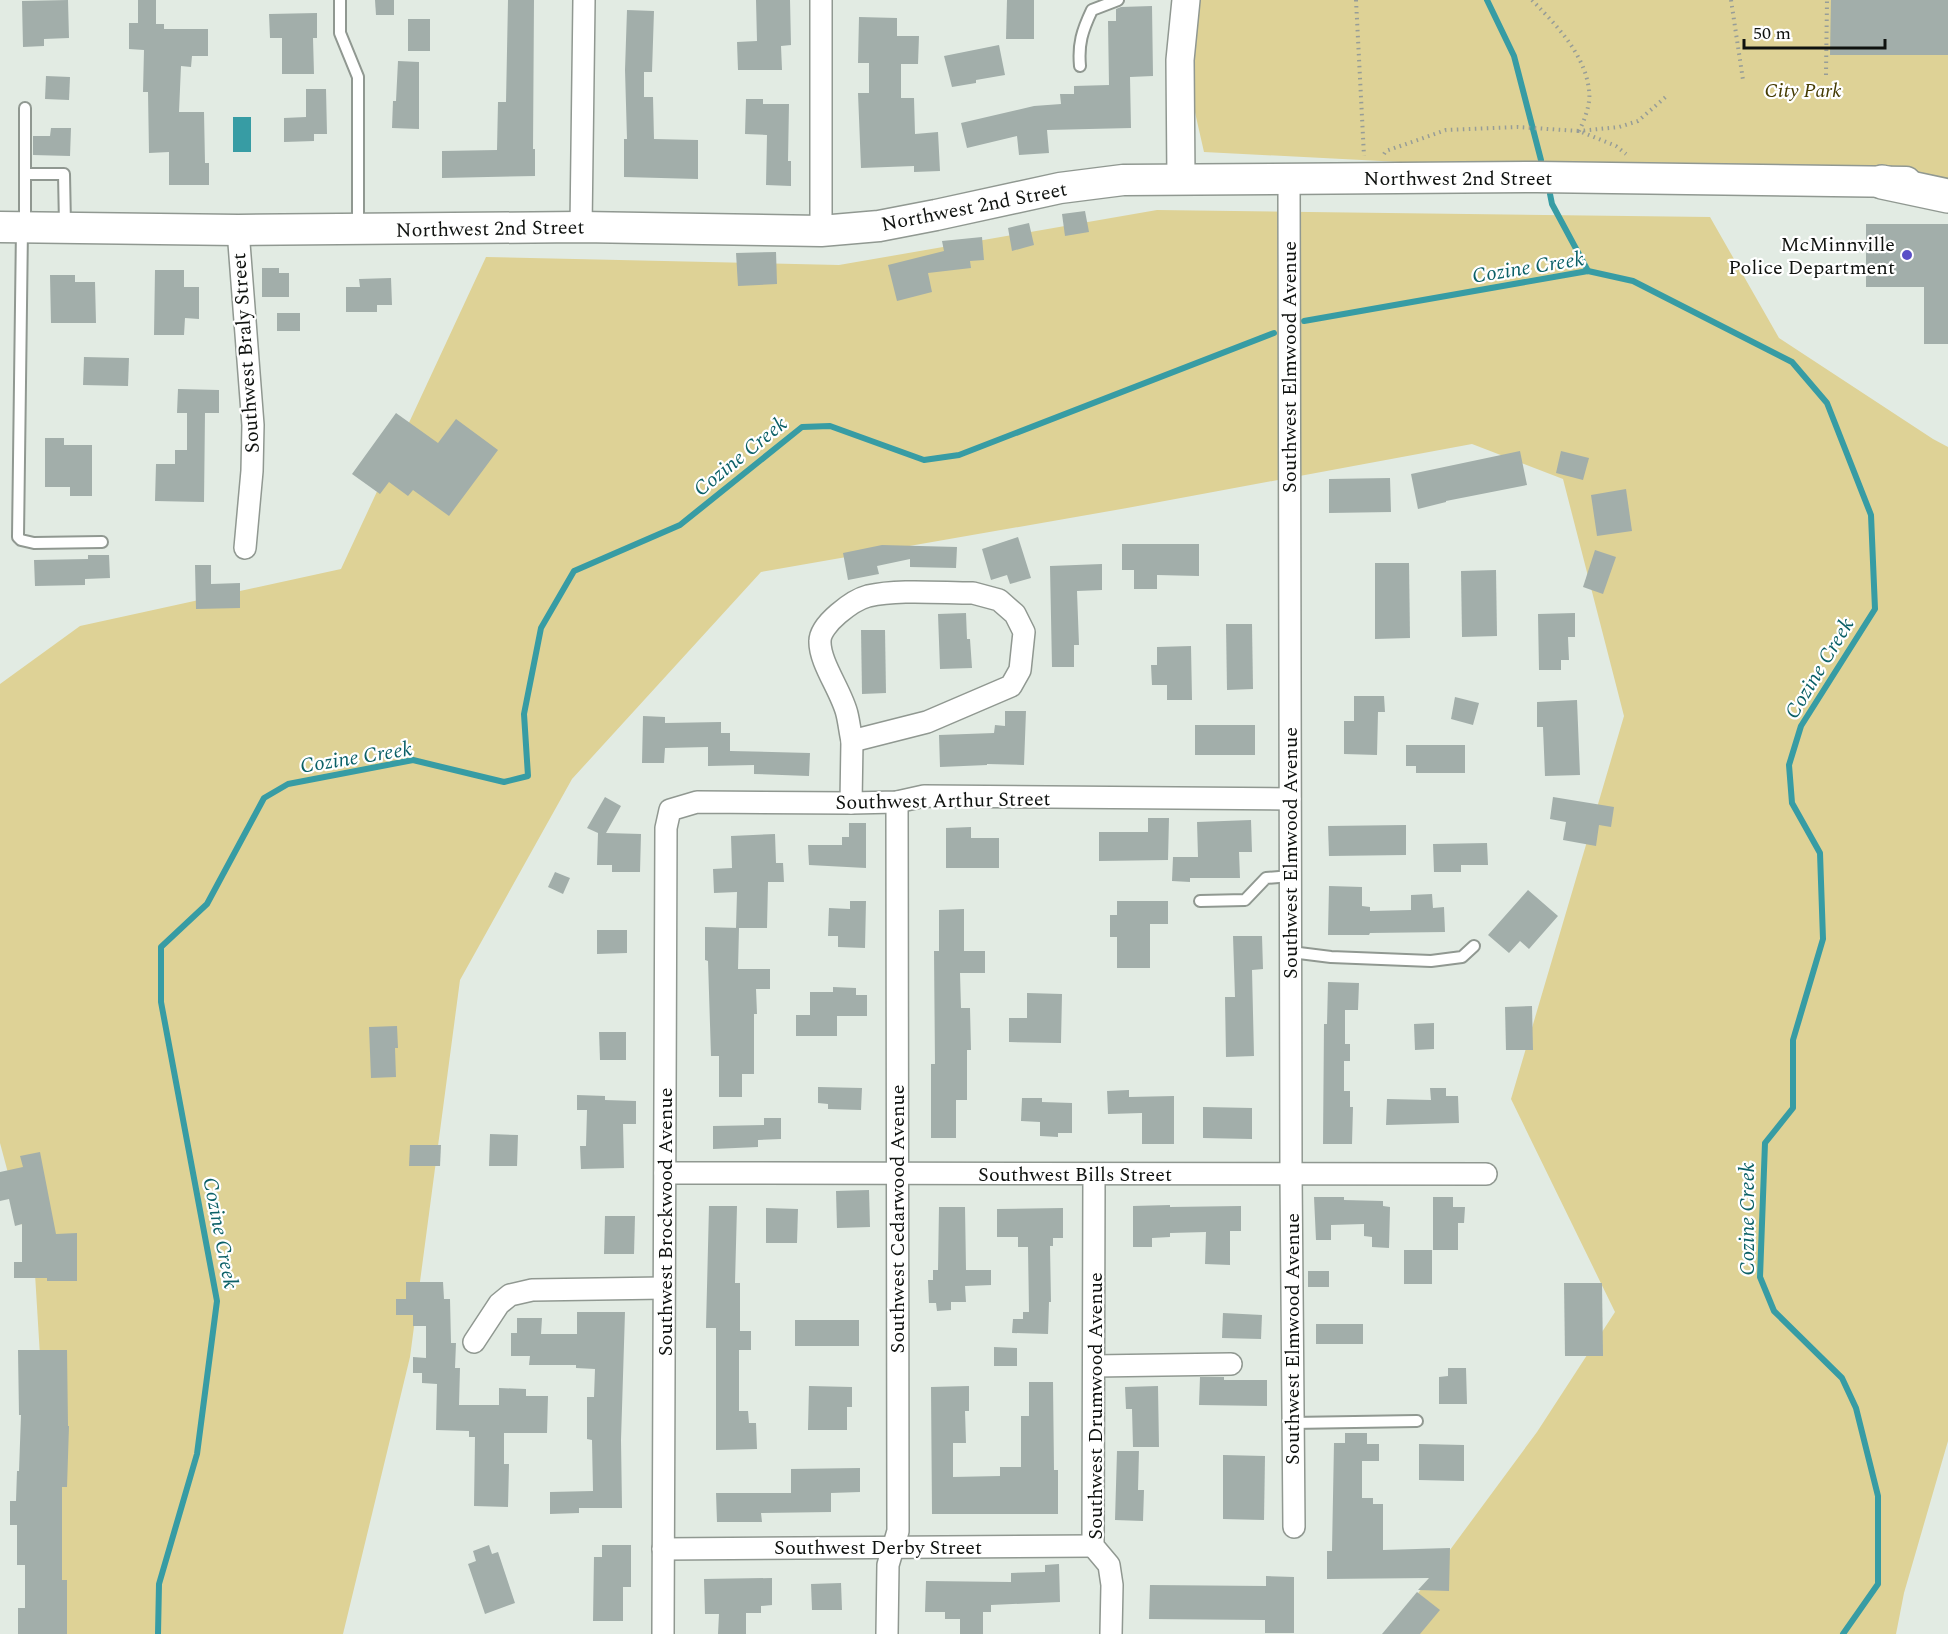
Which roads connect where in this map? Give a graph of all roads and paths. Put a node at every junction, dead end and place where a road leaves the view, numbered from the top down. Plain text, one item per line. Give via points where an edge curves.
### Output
1 (340, 0) edge
2 (584, 0) edge
3 (821, 0) edge
4 (1118, 0) edge
5 (1186, 0) edge
6 (1356, 0) edge
7 (1532, 0) edge
8 (1731, 0) edge
9 (1827, 0) edge
10 (1080, 66) dead end
11 (1826, 75) dead end
12 (1743, 81) dead end
13 (1668, 94) dead end
14 (25, 108) dead end
15 (1579, 130) junction
16 (25, 174) junction
17 (1365, 178) junction
18 (1651, 178) junction
19 (1181, 179) junction
20 (1289, 179) junction
21 (1882, 182) junction
22 (1948, 182) edge
23 (1948, 196) edge
24 (581, 226) junction
25 (16, 228) edge
26 (65, 229) junction
27 (358, 229) junction
28 (238, 230) junction
29 (821, 231) junction
30 (102, 542) dead end
31 (245, 548) dead end
32 (852, 741) junction
33 (1290, 799) junction
34 (897, 802) junction
35 (851, 803) junction
36 (670, 810) joint
37 (1291, 876) junction
38 (1200, 901) dead end
39 (1474, 946) dead end
40 (1291, 952) junction
41 (665, 1173) junction
42 (897, 1173) junction
43 (1094, 1174) junction
44 (1291, 1174) junction
45 (1486, 1174) dead end
46 (664, 1288) junction
47 (474, 1342) dead end
48 (1231, 1364) dead end
49 (1094, 1366) junction
50 (1417, 1421) dead end
51 (1292, 1423) junction
52 (1294, 1527) dead end
53 (1093, 1546) junction
54 (893, 1547) junction
55 (663, 1549) junction
56 (663, 1634) edge
57 (887, 1634) edge
58 (1112, 1634) edge

1 - 27 lane via 340,33 358,77
2 - 24 street
3 - 29 street
4 - 10 lane via 1092,10 1079,50
5 - 19 street via 1180,60
6 - 17 path
7 - 15 path via 1580,58 1589,91 1586,117
8 - 12 path
9 - 11 path
13 - 15 path via 1638,121 1619,127
14 - 16 lane
15 - 17 path via 1446,130 1386,151
15 - 18 path via 1616,146
16 - 25 lane
16 - 26 lane via 64,174
17 - 18 main road, Northwest 2nd Street
17 - 20 main road, Northwest 2nd Street
18 - 21 main road, Northwest 2nd Street
19 - 20 main road, Northwest 2nd Street
19 - 29 main road, Northwest 2nd Street via 1124,180 1060,188 879,226
20 - 33 street, Southwest Elmwood Avenue
21 - 22 main road, Northwest 2nd Street
21 - 23 highway
24 - 27 main road, Northwest 2nd Street
24 - 29 main road, Northwest 2nd Street
25 - 26 main road, Northwest 2nd Street
25 - 30 lane via 18,537 34,543
26 - 28 main road, Northwest 2nd Street
27 - 28 main road, Northwest 2nd Street
28 - 31 street, Southwest Braly Street via 253,425
32 - 32 street via 927,722 1011,686 1020,670 1024,632 1015,614 999,600 973,593 895,594 866,596 831,618 819,640 847,713
32 - 35 street
33 - 34 street, Southwest Arthur Street via 924,796
33 - 37 street, Southwest Elmwood Avenue
34 - 35 street, Southwest Arthur Street
34 - 42 street, Southwest Cedarwood Avenue
35 - 36 street, Southwest Arthur Street via 697,802
36 - 41 street, Southwest Brockwood Avenue via 666,828
37 - 38 lane via 1266,878 1245,900
37 - 40 street, Southwest Elmwood Avenue
39 - 40 lane via 1462,957 1431,961
40 - 44 street, Southwest Elmwood Avenue
41 - 42 street, Southwest Bills Street
41 - 46 street, Southwest Brockwood Avenue
42 - 43 street, Southwest Bills Street
42 - 54 street, Southwest Cedarwood Avenue via 898,1531
43 - 44 street, Southwest Bills Street
43 - 49 street, Southwest Drumwood Avenue
44 - 45 street, Southwest Bills Street
44 - 51 street, Southwest Elmwood Avenue
46 - 47 street via 531,1290 510,1295 499,1304
46 - 55 street, Southwest Brockwood Avenue
48 - 49 street
49 - 53 street, Southwest Drumwood Avenue
50 - 51 lane
51 - 52 street, Southwest Elmwood Avenue
53 - 54 street, Southwest Derby Street
53 - 58 street, Southwest Drumwood Avenue via 1109,1564
54 - 55 street, Southwest Derby Street
54 - 57 street, Southwest Cedarwood Avenue via 888,1565
55 - 56 street, Southwest Brockwood Avenue

